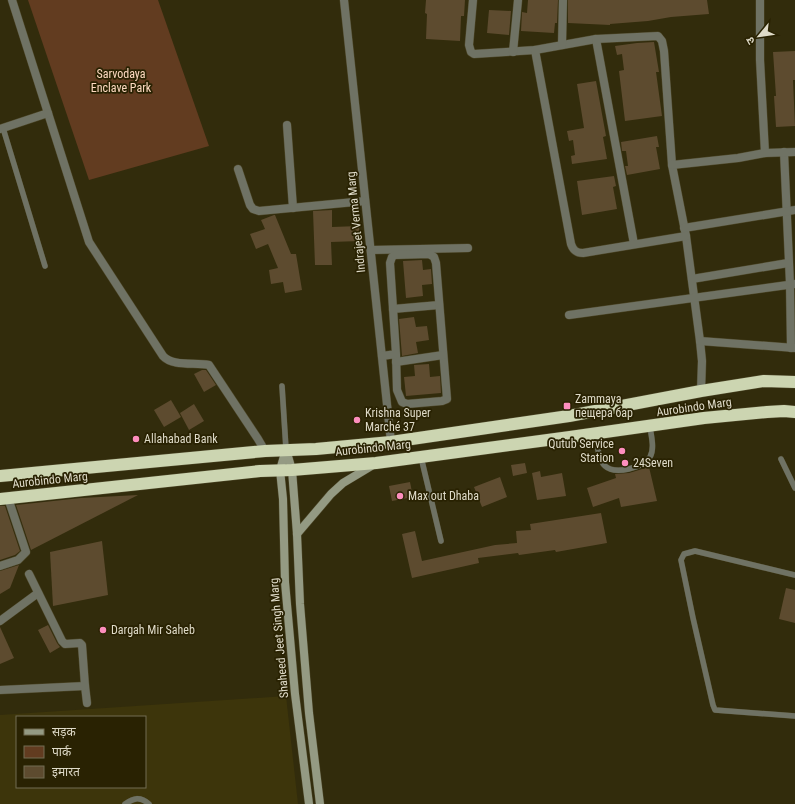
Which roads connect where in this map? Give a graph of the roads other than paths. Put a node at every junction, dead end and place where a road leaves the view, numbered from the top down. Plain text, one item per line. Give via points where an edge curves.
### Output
1 (12, 0) edge
2 (344, 0) edge
3 (472, 0) edge
4 (518, 0) edge
5 (563, 0) edge
6 (760, 0) edge
7 (596, 39) junction
8 (562, 45) junction
9 (535, 50) junction
10 (514, 52) junction
11 (48, 113) junction
12 (287, 125) dead end
13 (2, 128) edge
14 (784, 152) junction
15 (795, 152) edge
16 (765, 153) junction
17 (672, 165) junction
18 (238, 169) dead end
19 (365, 201) junction
20 (293, 208) junction
21 (795, 210) edge
22 (786, 211) junction
23 (685, 232) junction
24 (634, 244) junction
25 (468, 248) dead end
26 (371, 250) junction
27 (788, 263) junction
28 (45, 266) dead end
29 (692, 278) junction
30 (793, 284) edge
31 (694, 298) junction
32 (439, 305) junction
33 (393, 309) junction
34 (569, 316) dead end
35 (700, 341) junction
36 (793, 348) edge
37 (443, 355) junction
38 (382, 356) junction
39 (396, 358) junction
40 (795, 382) edge
41 (282, 386) dead end
42 (702, 391) junction
43 (795, 412) edge
44 (650, 426) junction
45 (596, 434) junction
46 (391, 442) junction
47 (286, 450) junction
48 (265, 451) junction
49 (421, 457) junction
50 (782, 459) dead end
51 (376, 462) junction
52 (280, 470) junction
53 (292, 470) junction
54 (0, 476) edge
55 (795, 488) edge
56 (4, 499) edge
57 (297, 534) junction
58 (441, 541) dead end
59 (0, 566) edge
60 (29, 574) dead end
61 (795, 575) edge
62 (38, 593) junction
63 (0, 621) edge
64 (85, 686) junction
65 (0, 690) edge
66 (87, 704) dead end
67 (795, 716) edge
68 (125, 804) edge
69 (149, 804) edge
70 (309, 804) edge
71 (320, 804) edge

1 - 11 street
2 - 19 street, Indrajeet Verma Marg
3 - 10 street via 469,45 471,52
4 - 10 street
5 - 8 street
6 - 16 street
7 - 8 street
7 - 17 street via 658,36 662,41
7 - 24 street
8 - 9 street
9 - 10 street
9 - 24 street via 572,247 578,253 583,253
11 - 13 street
11 - 48 street via 89,242 163,356 172,361 209,365
12 - 20 street
13 - 28 lane
14 - 15 street
14 - 16 street
14 - 22 street
16 - 17 street
17 - 23 street
18 - 20 street via 253,209 259,211
19 - 20 street
19 - 26 street, Indrajeet Verma Marg
21 - 22 street
22 - 23 street
22 - 27 street
23 - 24 street
23 - 29 street
25 - 26 street
26 - 38 street, Indrajeet Verma Marg
27 - 29 street
27 - 30 street
29 - 31 street
30 - 31 street
30 - 36 street
31 - 34 street
31 - 35 street
32 - 33 street
32 - 33 street via 434,257 429,254 395,255 390,263
32 - 37 street
33 - 39 street
35 - 36 street
35 - 42 street
37 - 39 street
37 - 39 street via 447,399 407,404 402,402 398,390
38 - 39 street
38 - 46 street, Indrajeet Verma Marg
40 - 42 highway, Aurobindo Marg via 764,381
41 - 47 lane
42 - 46 highway, Aurobindo Marg via 570,416
43 - 44 highway, Aurobindo Marg via 704,418
44 - 45 highway, Aurobindo Marg
44 - 45 lane via 653,446 650,457 630,469 612,470 604,466
45 - 49 highway, Aurobindo Marg
46 - 47 highway, Aurobindo Marg
47 - 48 highway, Aurobindo Marg
47 - 52 main road
47 - 53 main road, Shaheed Jeet Singh Marg
48 - 54 highway, Aurobindo Marg
49 - 51 highway, Aurobindo Marg
49 - 58 lane
50 - 55 lane
51 - 53 highway, Aurobindo Marg
51 - 57 main road via 343,483
52 - 53 highway, Aurobindo Marg
52 - 56 highway, Aurobindo Marg
52 - 70 main road, Shaheed Jeet Singh Marg via 285,582 295,694
53 - 57 main road, Shaheed Jeet Singh Marg
56 - 59 street via 26,552 18,560
57 - 71 main road, Shaheed Jeet Singh Marg via 300,604
60 - 62 street
61 - 67 lane via 695,551 684,554 681,560 715,710
62 - 63 street
62 - 64 street via 62,641 65,644 82,645
64 - 65 street
64 - 66 street
68 - 69 lane via 138,798

